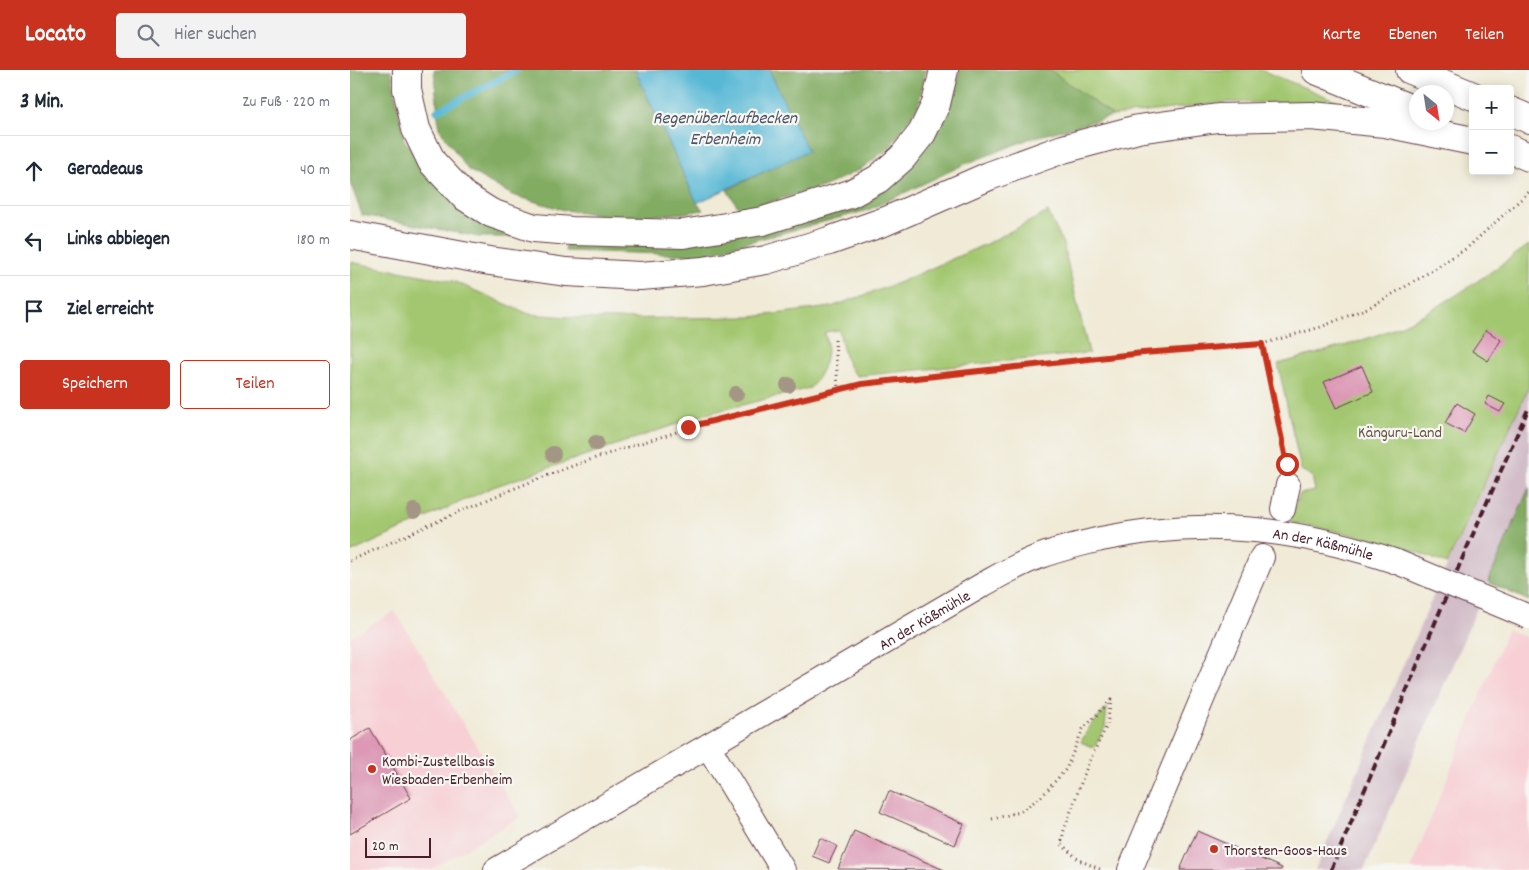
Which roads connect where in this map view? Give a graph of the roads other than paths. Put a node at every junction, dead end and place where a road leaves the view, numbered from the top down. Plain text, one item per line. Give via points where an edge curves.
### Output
1 (407, 70) edge
2 (944, 70) edge
3 (1316, 70) edge
4 (1410, 70) edge
5 (1469, 94) edge
6 (1409, 108) edge
7 (1514, 112) edge
8 (1529, 118) edge
9 (1454, 126) edge
10 (1469, 132) edge
11 (1469, 141) edge
12 (1514, 152) edge
13 (1529, 158) edge
14 (350, 235) edge
15 (1288, 485) road end
16 (1283, 509) dead end
17 (1262, 557) dead end
18 (1529, 617) edge
19 (708, 746) junction
20 (496, 870) edge
21 (783, 870) edge
22 (1130, 870) edge

1 - 2 highway via 406,89 416,129 432,162 464,196 491,214 534,228 683,234 763,221 850,194 878,179 902,158 922,133 936,104
3 - 6 highway
4 - 5 highway
7 - 8 highway
9 - 10 highway
11 - 14 highway via 1385,123 1310,116 1218,118 1138,129 1063,149 829,241 766,260 703,271 640,276 566,272
12 - 13 highway
15 - 16 street
17 - 22 street
18 - 19 street, An der Käßmühle, bridge via 1396,562 1345,546 1254,529 1176,528 1127,534 1039,556 1013,568
19 - 20 street, An der Käßmühle
19 - 21 street

